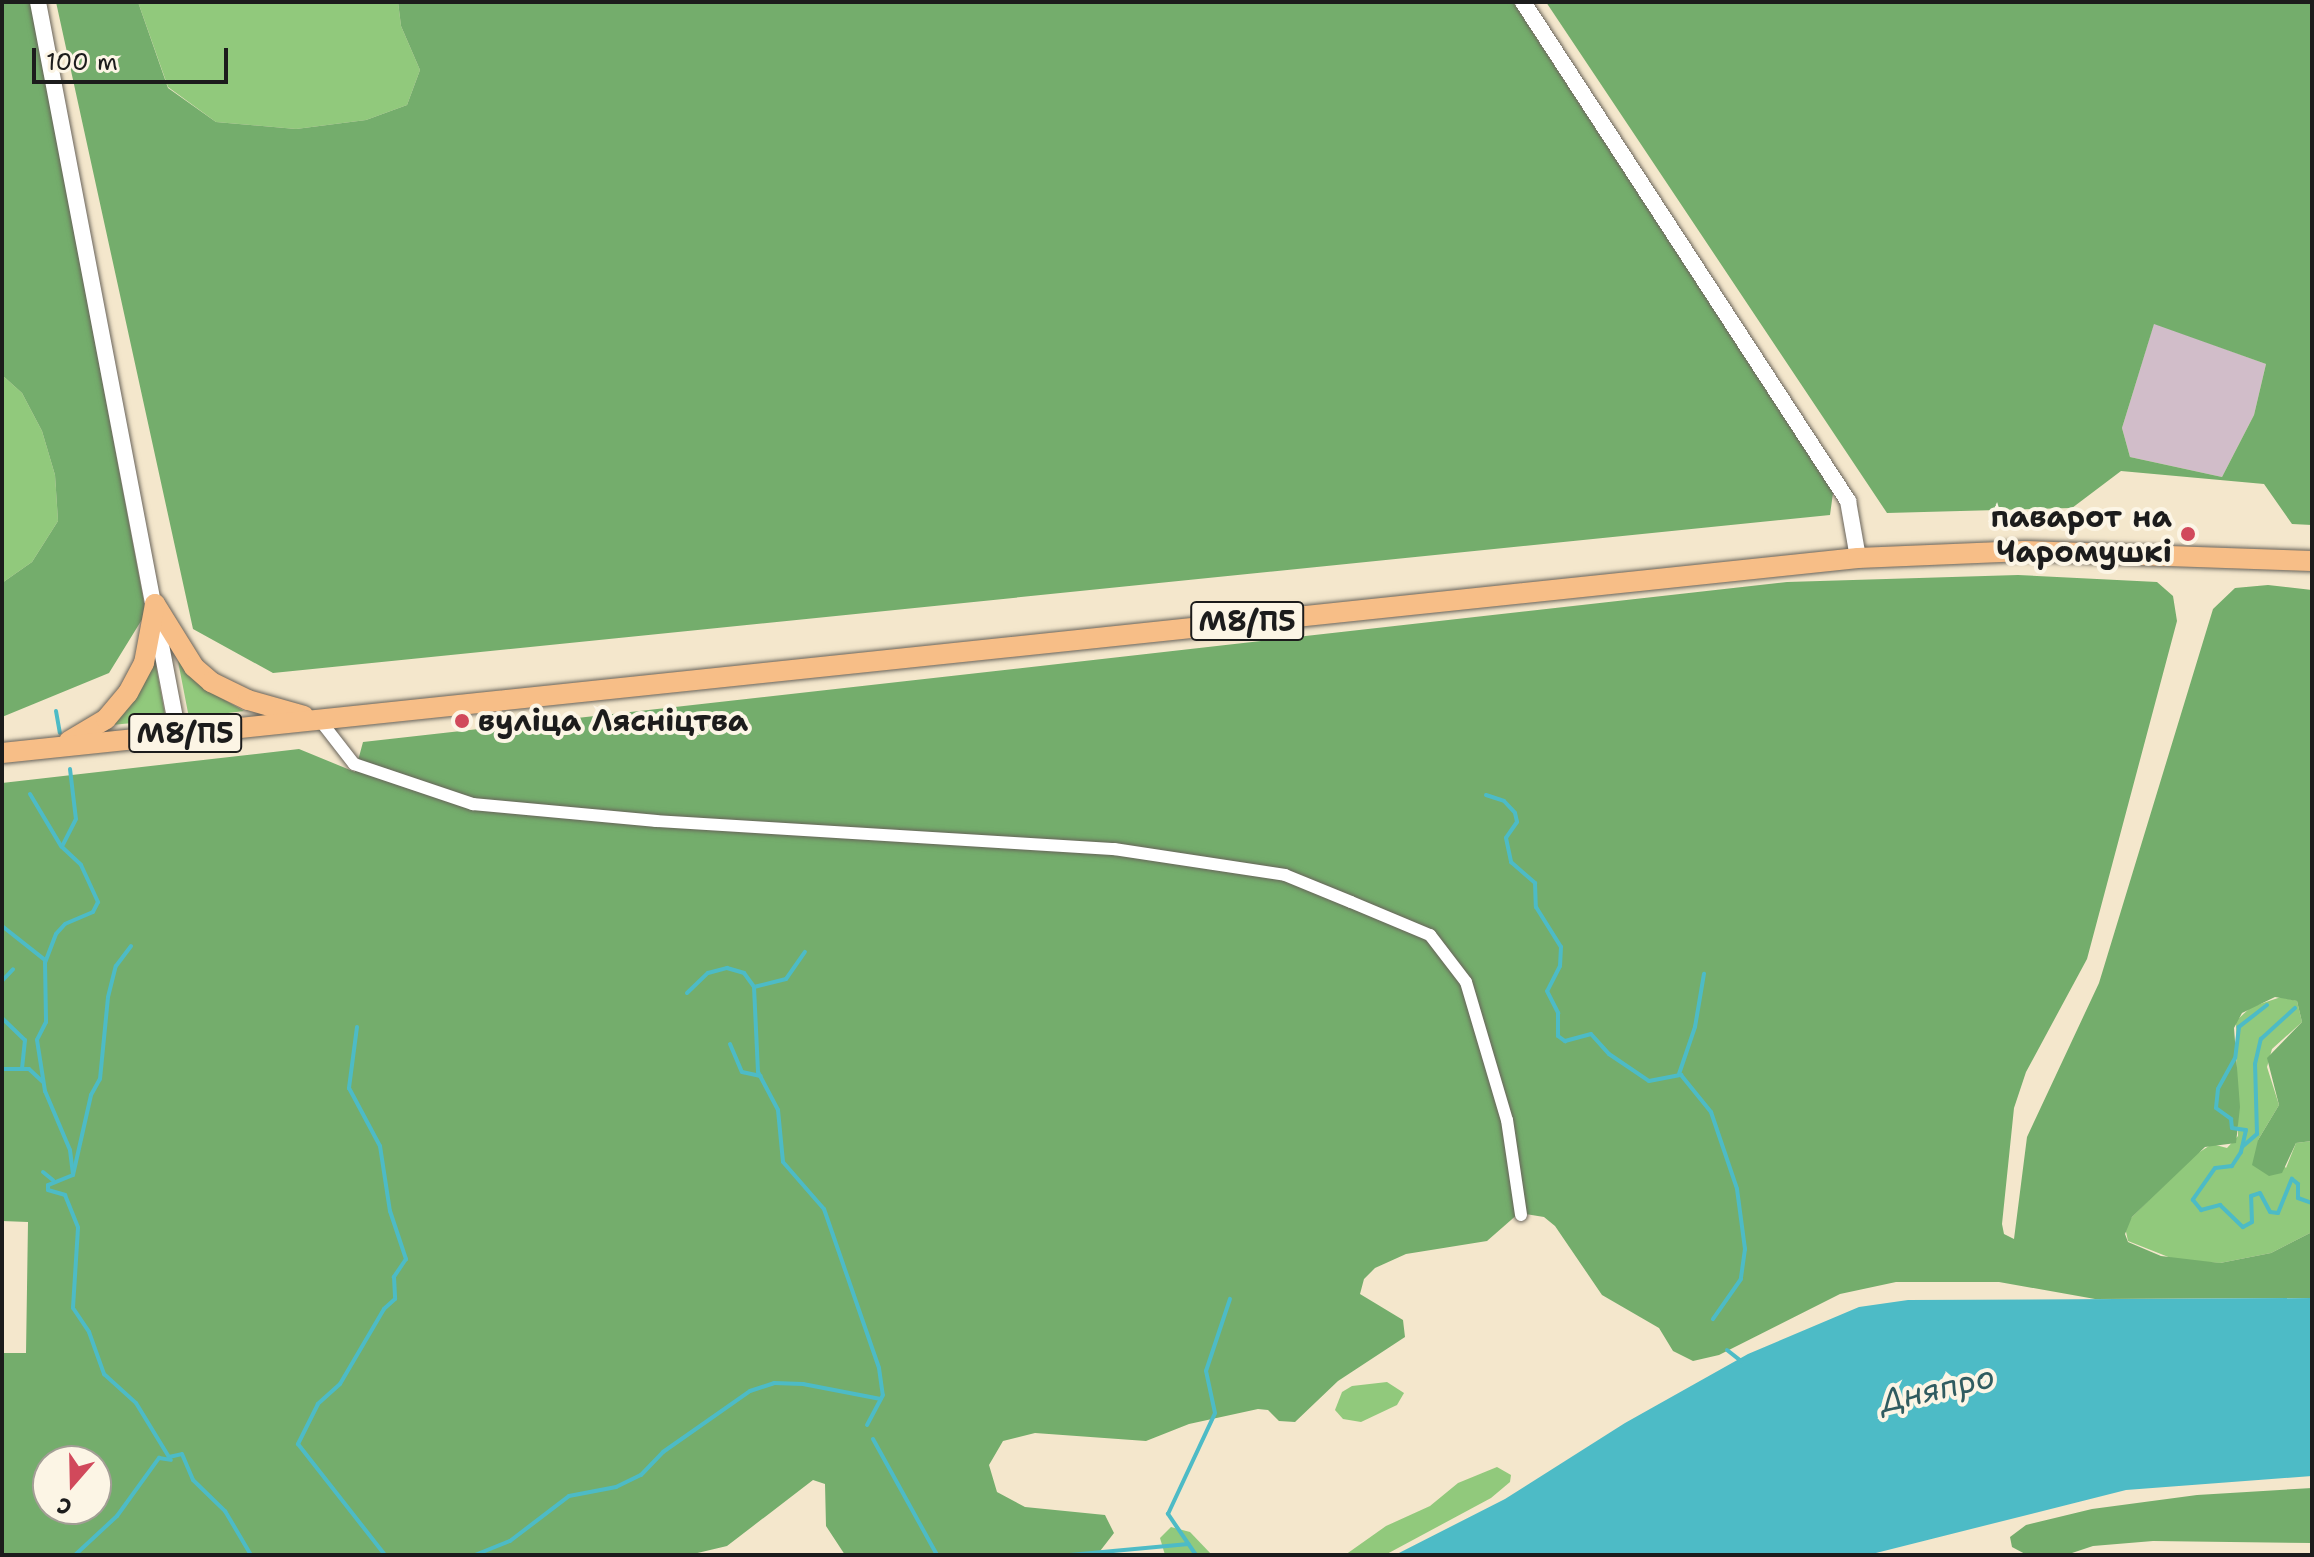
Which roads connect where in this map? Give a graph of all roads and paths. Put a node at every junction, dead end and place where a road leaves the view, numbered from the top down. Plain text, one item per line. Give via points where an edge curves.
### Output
1 (38, 2) edge
2 (1523, 2) edge
3 (1858, 558) junction
4 (2312, 561) edge
5 (155, 604) junction
6 (319, 719) junction
7 (178, 734) junction
8 (51, 747) junction
9 (2, 753) edge
10 (1521, 1215) dead end

1 - 5 street
2 - 3 street via 1848,501
3 - 4 main road, М8/П5 via 2025,551
3 - 6 main road, М8/П5
5 - 6 main road via 194,667 211,682 248,700
5 - 7 street
5 - 8 main road via 144,663 128,693 88,733
6 - 7 main road, М8/П5
6 - 10 street via 354,764 473,804 1114,849 1285,875 1351,902 1430,935 1466,982 1507,1120
7 - 8 main road, М8/П5
8 - 9 main road, М8/П5

